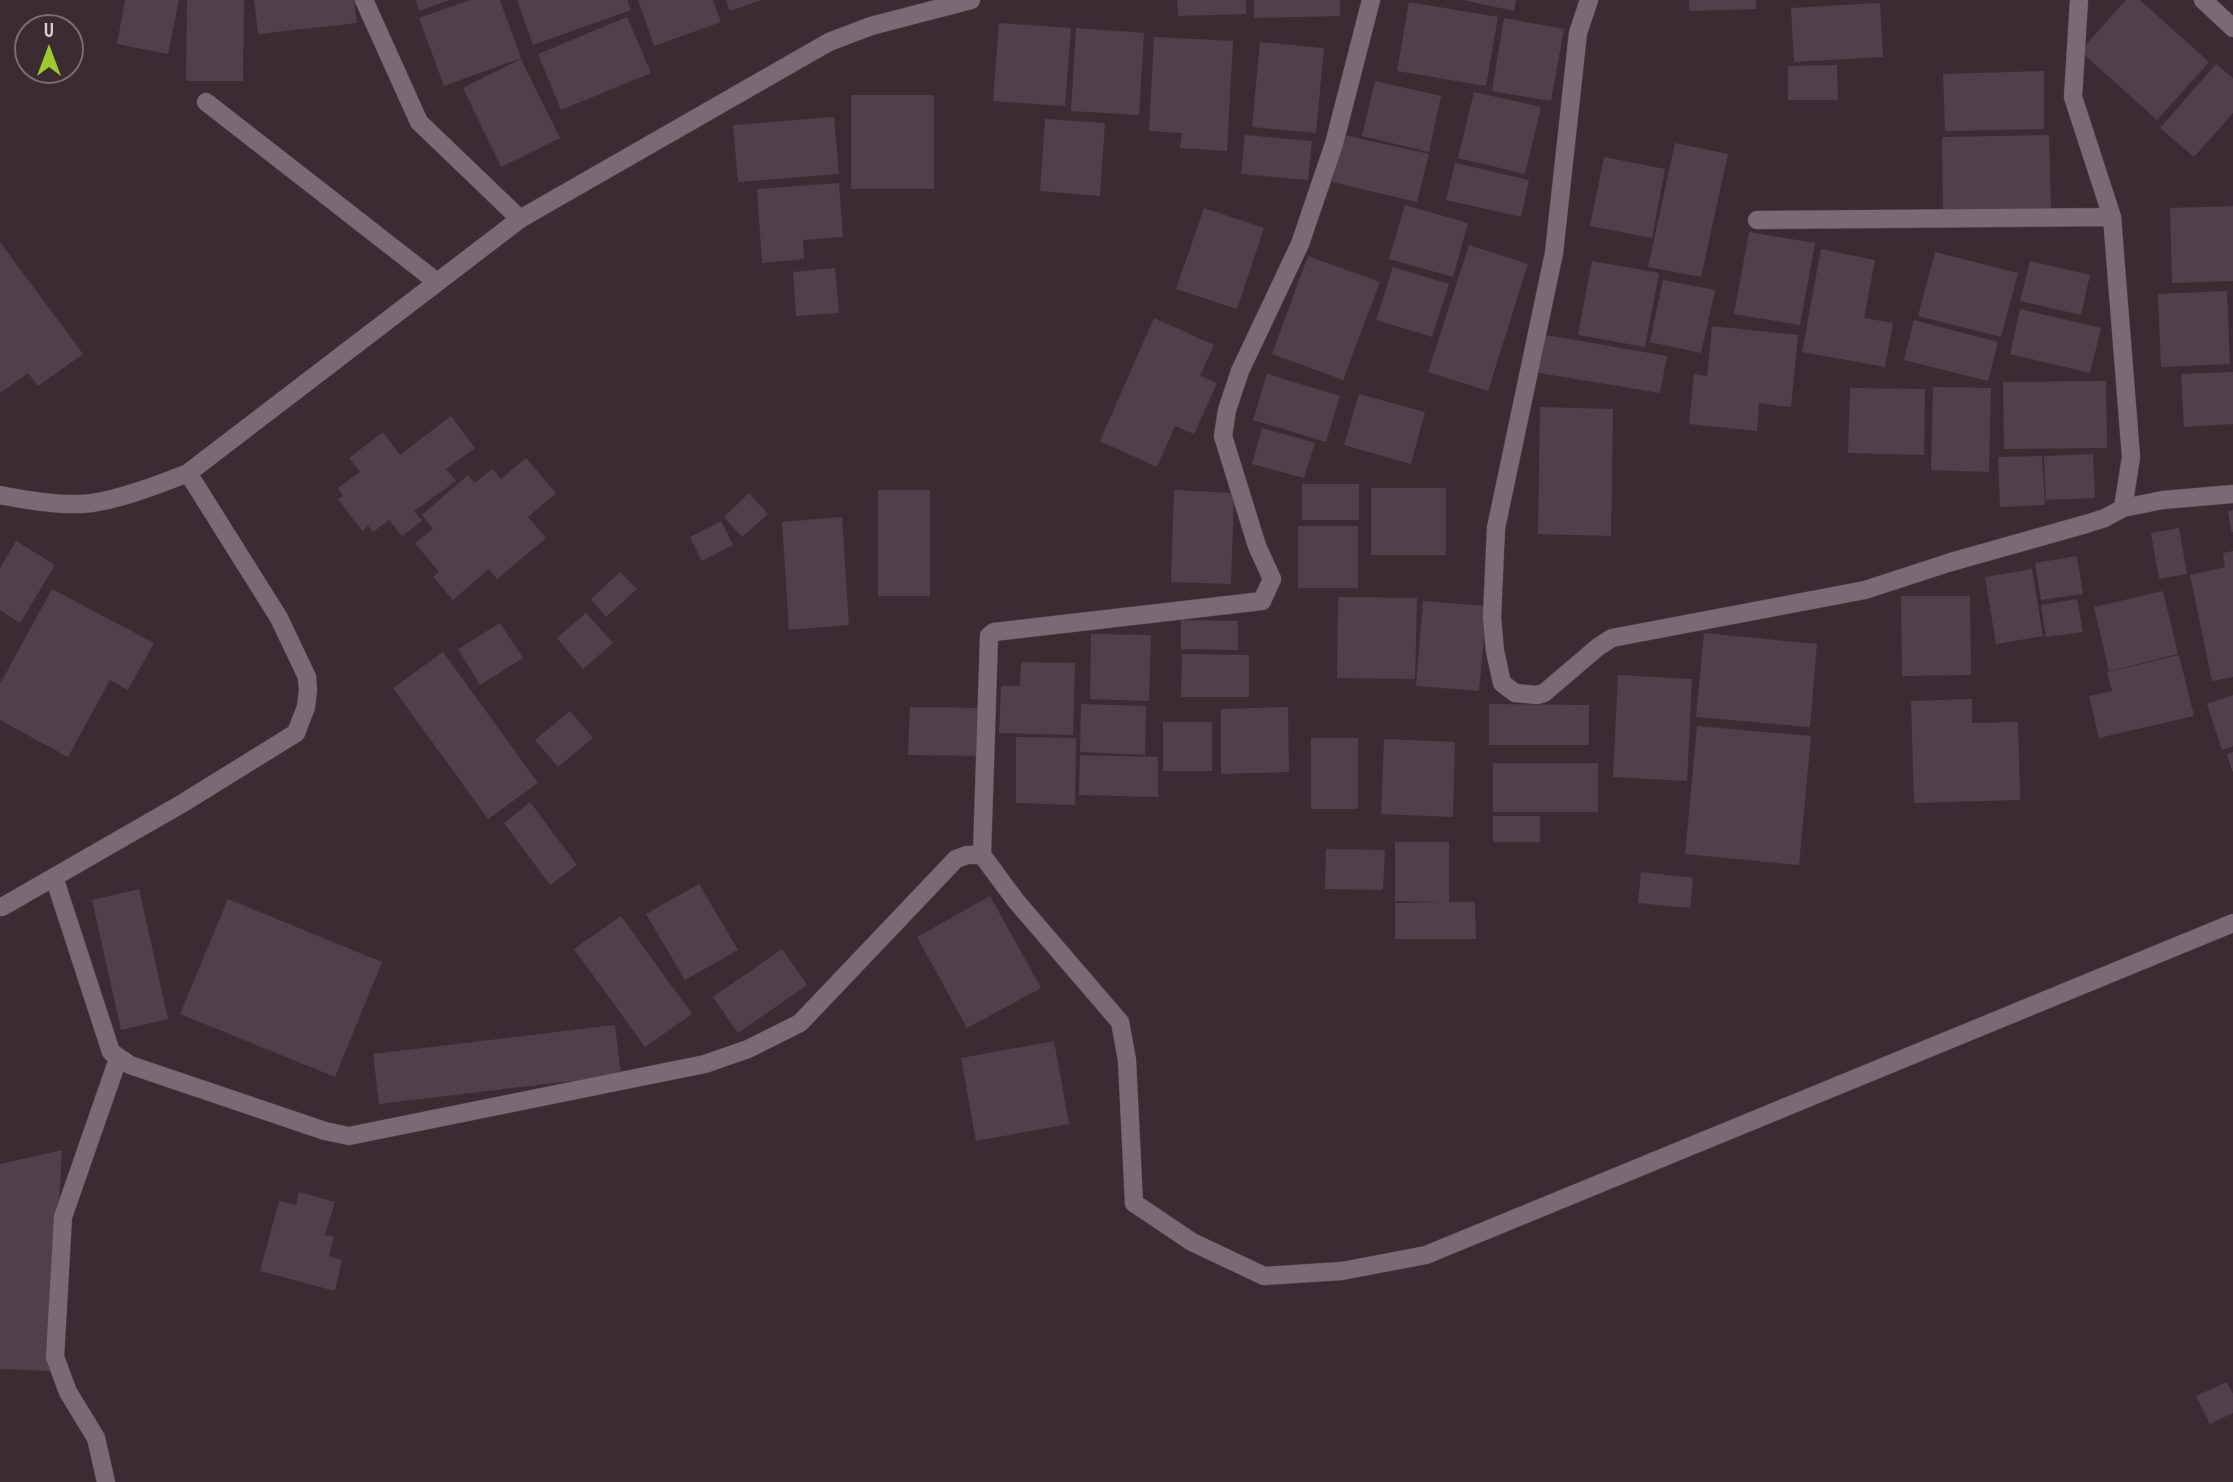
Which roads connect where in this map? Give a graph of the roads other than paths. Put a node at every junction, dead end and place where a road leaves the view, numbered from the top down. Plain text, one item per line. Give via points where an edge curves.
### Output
1 (364, 0) edge
2 (971, 0) edge
3 (1371, 0) edge
4 (1589, 0) edge
5 (2079, 0) edge
6 (2203, 0) edge
7 (2233, 27) edge
8 (206, 102) dead end
9 (2112, 217) junction
10 (520, 219) junction
11 (1757, 220) dead end
12 (437, 282) junction
13 (188, 473) junction
14 (0, 495) edge
15 (2233, 495) edge
16 (2123, 508) junction
17 (982, 855) junction
18 (54, 877) junction
19 (2, 907) dead end
20 (2233, 923) edge
21 (118, 1059) junction
22 (106, 1482) edge

1 - 10 street via 419,122
2 - 10 street via 871,26 829,43
3 - 17 street via 1335,144 1300,244 1240,371 1227,410 1223,436 1272,579 1267,596 1262,601 989,636
4 - 16 street via 1578,33 1554,253 1496,528 1492,617 1505,687 1515,693 1544,693 1612,638 1865,590 2105,518
5 - 9 street via 2073,97
6 - 7 street
8 - 12 street
9 - 11 street
9 - 16 street via 2131,457
10 - 12 street
12 - 13 street
13 - 14 street via 145,490 83,504
13 - 18 street via 279,618 307,677 306,706 296,733
15 - 16 street
17 - 20 street via 1119,1022 1127,1060 1134,1203 1192,1242 1264,1276 1342,1271 1426,1255
17 - 21 street via 956,859 800,1023 705,1064 349,1136
18 - 19 street
18 - 21 street via 111,1052
21 - 22 street via 63,1217 55,1357 68,1392 96,1438

